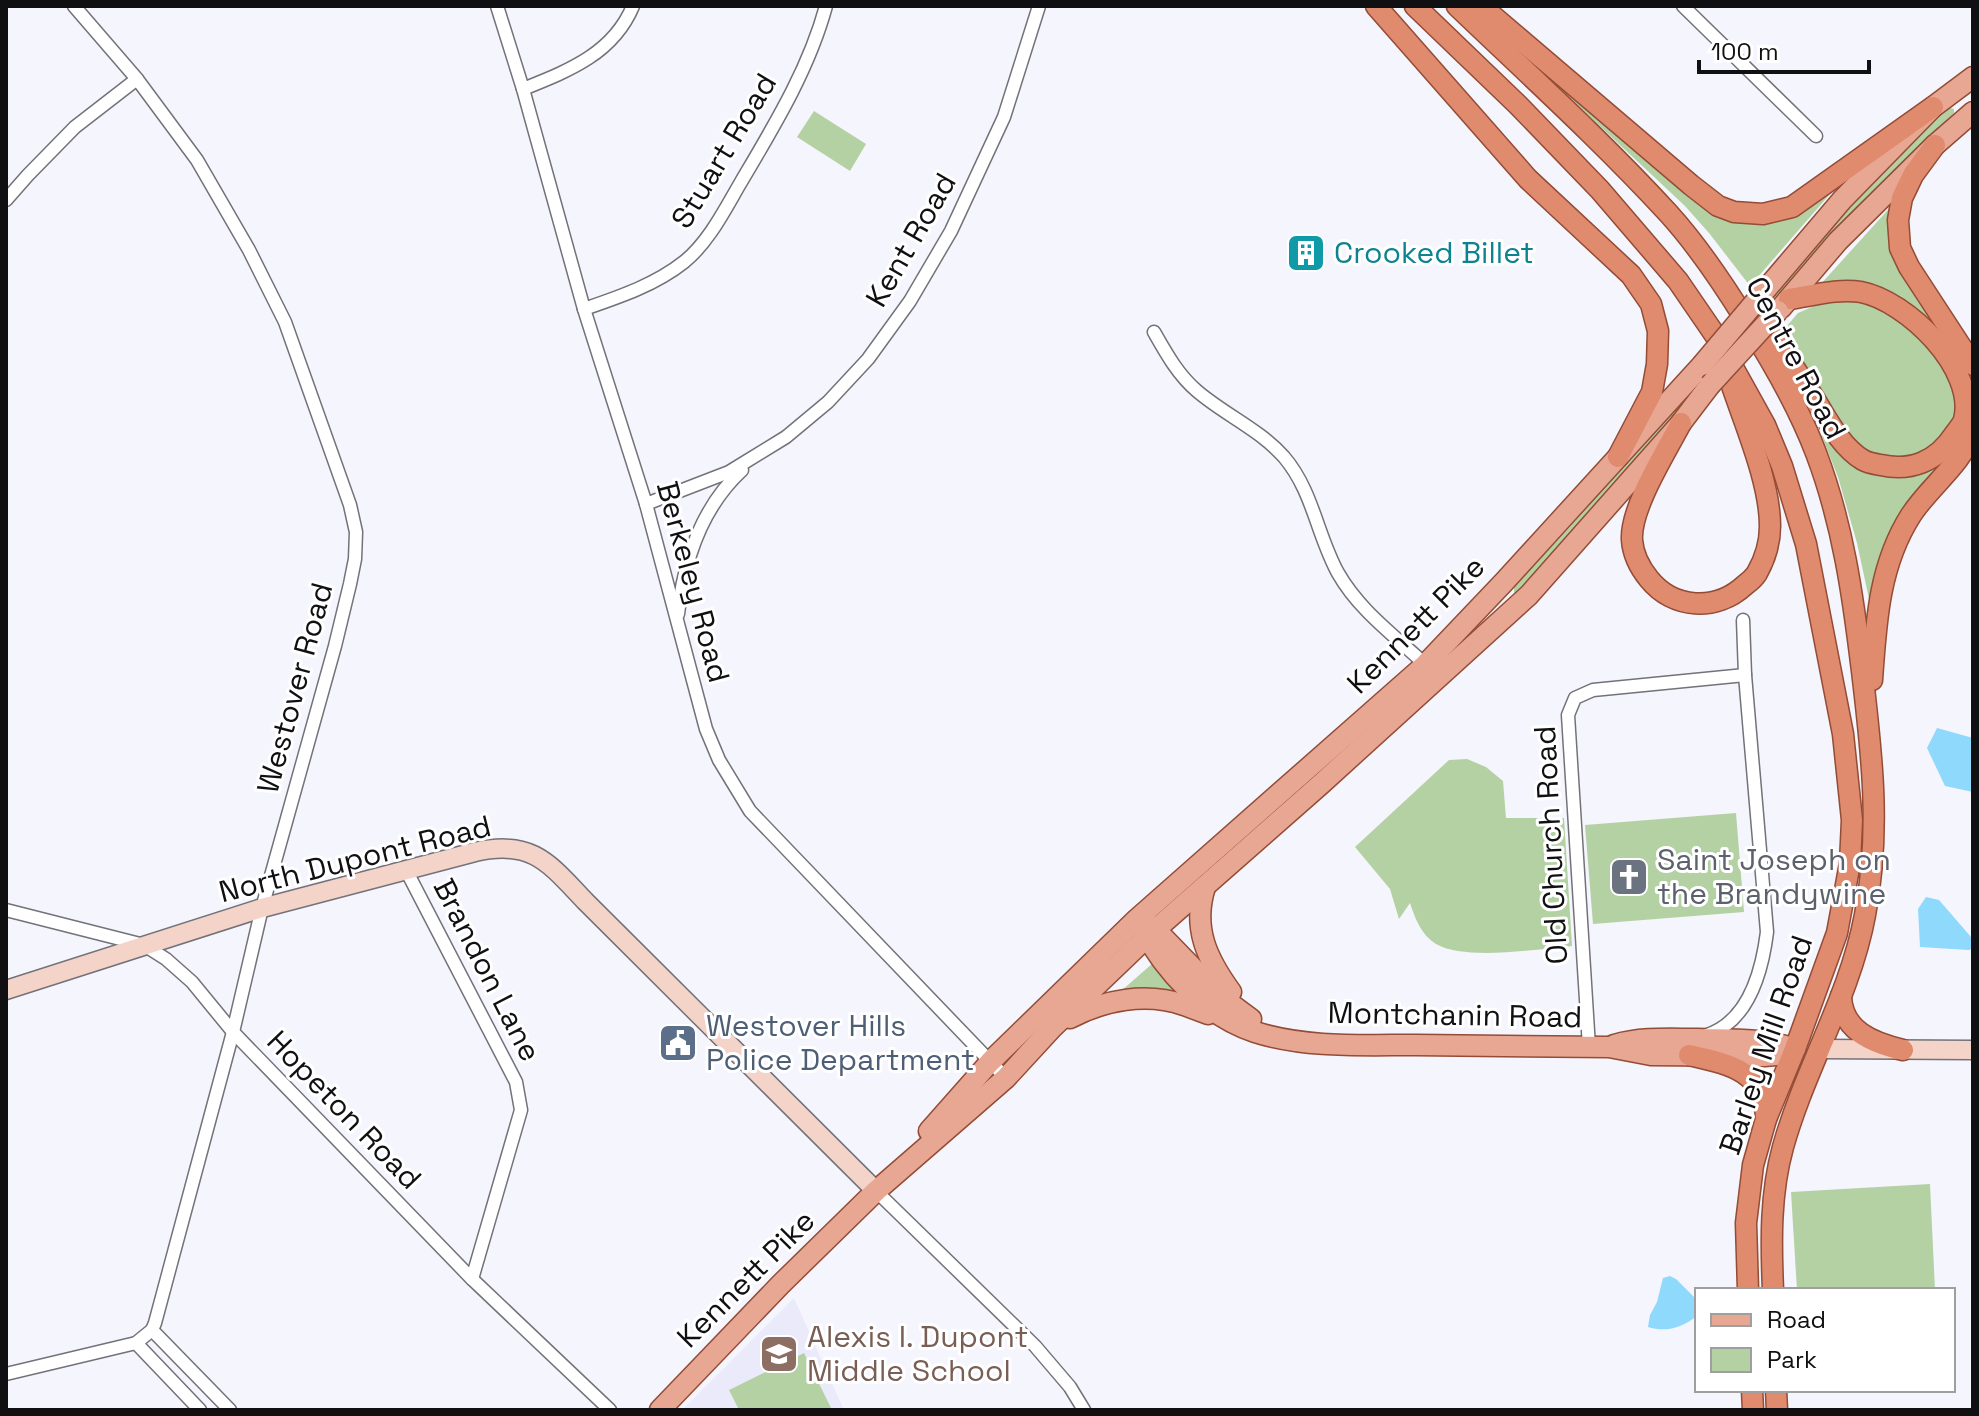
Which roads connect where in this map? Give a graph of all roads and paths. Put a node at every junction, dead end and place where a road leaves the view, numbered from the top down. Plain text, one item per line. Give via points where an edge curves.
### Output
1 (74, 6) edge
2 (497, 6) edge
3 (633, 6) edge
4 (826, 6) edge
5 (1039, 6) edge
6 (1376, 6) edge
7 (1415, 6) edge
8 (1457, 6) edge
9 (1481, 6) edge
10 (1683, 6) edge
11 (1973, 77) edge
12 (137, 79) junction
13 (523, 89) junction
14 (1933, 107) junction
15 (1973, 112) edge
16 (1590, 133) junction
17 (1816, 136) dead end
18 (1935, 145) junction
19 (6, 200) edge
20 (1783, 305) junction
21 (584, 309) junction
22 (1154, 332) dead end
23 (1715, 335) junction
24 (1973, 365) edge
25 (1681, 423) junction
26 (1973, 432) edge
27 (759, 454) junction
28 (1618, 457) junction
29 (646, 504) junction
30 (677, 620) junction
31 (1743, 620) dead end
32 (1432, 672) junction
33 (1745, 675) junction
34 (1833, 678) joint
35 (1869, 728) junction
36 (1875, 839) joint
37 (406, 870) junction
38 (1205, 887) junction
39 (262, 908) junction
40 (6, 910) edge
41 (1146, 928) junction
42 (144, 945) junction
43 (6, 990) edge
44 (1841, 996) junction
45 (1247, 1024) junction
46 (1052, 1028) junction
47 (233, 1032) junction
48 (1599, 1047) junction
49 (1685, 1047) junction
50 (1795, 1049) junction
51 (1820, 1049) junction
52 (1903, 1050) junction
53 (1973, 1050) edge
54 (990, 1062) junction
55 (1006, 1078) junction
56 (1766, 1119) junction
57 (876, 1191) junction
58 (472, 1279) junction
59 (1748, 1288) edge
60 (1773, 1288) edge
61 (152, 1330) junction
62 (136, 1343) junction
63 (6, 1374) edge
64 (200, 1410) edge
65 (230, 1410) edge
66 (610, 1410) edge
67 (660, 1410) edge
68 (1084, 1410) edge

1 - 12 street, Westover Road
2 - 13 street, Berkeley Road
3 - 13 street via 618,32 589,60
4 - 21 street, Stuart Road via 780,116 702,243 684,262 635,292
5 - 27 street, Kent Road via 992,147 910,301 828,402
6 - 28 highway via 1528,179 1631,275 1651,304 1658,331 1652,392
7 - 23 highway, Centre Road via 1600,190 1678,281
8 - 16 highway, Centre Road
9 - 14 highway via 1691,185 1734,212 1763,214 1792,207
10 - 17 street
11 - 14 main road, Kennett Pike
12 - 19 street via 75,127
12 - 39 street, Westover Road via 197,160 285,322 356,532 353,572 335,646
13 - 21 street, Berkeley Road
14 - 28 main road, Kennett Pike, bridge via 1842,200
15 - 18 main road, Kennett Pike
16 - 20 highway via 1628,162 1708,242 1828,421 1864,461 1913,467 1951,441 1963,422 1962,384 1949,358 1916,320 1861,292 1833,292
16 - 35 highway, Centre Road via 1696,246 1766,352 1795,407 1816,453 1847,557
18 - 20 main road, Kennett Pike via 1838,241
18 - 24 highway via 1902,198 1900,248
20 - 25 main road, Kennett Pike, bridge
21 - 29 street, Berkeley Road
22 - 32 street via 1194,389 1282,455 1309,498 1343,581
23 - 25 highway via 1757,461 1770,528 1756,575 1723,601 1702,605 1657,590 1639,566 1632,541 1635,517
23 - 34 highway, Centre Road via 1782,466 1806,544
25 - 32 main road, Kennett Pike via 1529,595
26 - 35 highway via 1895,545 1877,618
27 - 29 street, Kent Road via 729,472
27 - 30 street, Kent Road via 710,508 684,571
28 - 32 main road, Kennett Pike
29 - 30 street, Berkeley Road
30 - 54 street, Berkeley Road via 706,729 750,811
31 - 33 street
32 - 38 main road, Kennett Pike
32 - 41 main road, Kennett Pike
33 - 48 street, Old Church Road via 1593,690 1575,698 1568,715
33 - 49 street via 1767,932 1764,955 1737,1016
34 - 50 highway, Barley Mill Road via 1850,790 1850,863 1837,933
35 - 36 highway, Centre Road
36 - 44 highway, Barley Mill Road via 1864,921
37 - 39 main road, North Dupont Road
37 - 57 main road, North Dupont Road via 494,848 543,859
37 - 58 street, Brandon Lane via 516,1082 521,1110
38 - 41 main road, Kennett Pike
38 - 45 main road via 1199,918 1209,957
39 - 42 main road, North Dupont Road
39 - 47 street, Westover Road
40 - 42 street, Hopeton Road
41 - 45 main road, Montchanin Road via 1168,969 1187,989 1207,1006
41 - 46 main road, Kennett Pike
41 - 54 main road, Kennett Pike
42 - 43 main road, North Dupont Road
42 - 47 street, Hopeton Road via 192,982
44 - 51 highway, Barley Mill Road
44 - 52 highway via 1856,1030
45 - 46 main road via 1182,1004 1138,999 1091,1009
45 - 48 main road, Montchanin Road via 1254,1032 1301,1042 1346,1045
46 - 55 main road, Kennett Pike
47 - 58 street, Hopeton Road
47 - 61 street, Westover Road
48 - 49 main road, Montchanin Road via 1651,1055
49 - 50 main road, Montchanin Road via 1764,1056
49 - 56 highway via 1747,1074 1758,1088
50 - 51 main road, Montchanin Road
50 - 56 highway, Barley Mill Road
51 - 52 main road, Montchanin Road
51 - 60 highway, Barley Mill Road via 1775,1181
52 - 53 main road, Montchanin Road
54 - 55 street, Berkeley Road
54 - 57 main road, Kennett Pike
55 - 57 main road, Kennett Pike
56 - 59 highway, Barley Mill Road via 1748,1202
57 - 67 main road, Kennett Pike
57 - 68 street via 1035,1346
58 - 66 street, Hopeton Road
61 - 62 street
61 - 65 street
62 - 63 street
62 - 64 street

